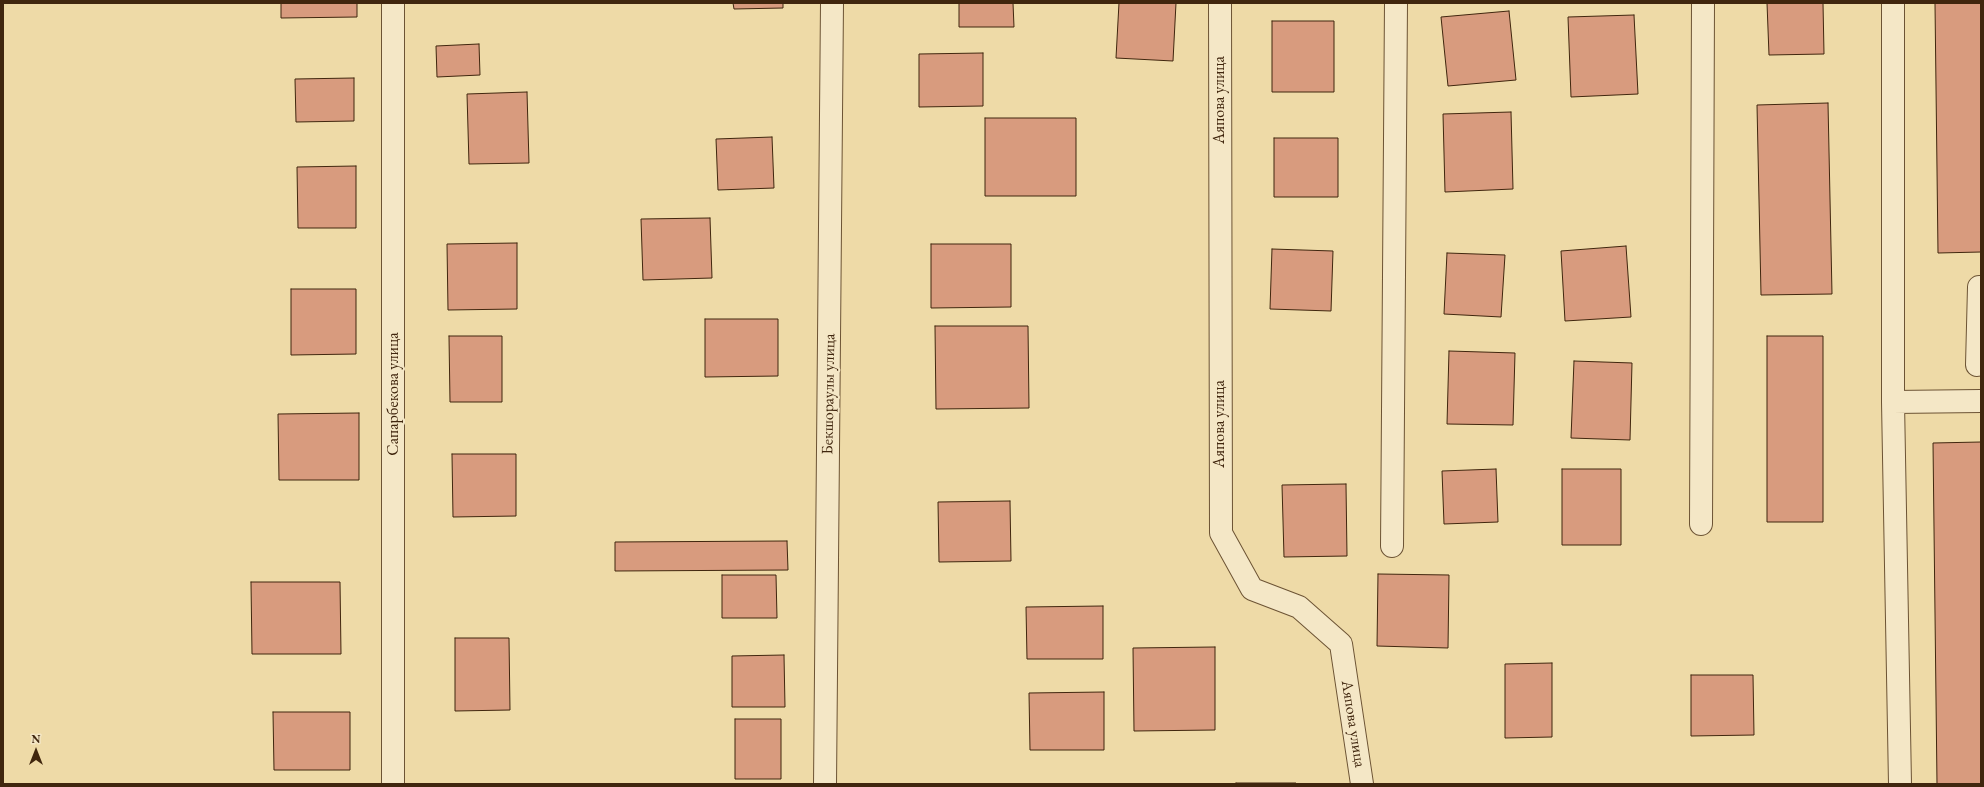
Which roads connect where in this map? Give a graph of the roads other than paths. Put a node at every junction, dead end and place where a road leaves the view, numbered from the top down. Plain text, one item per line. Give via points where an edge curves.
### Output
1 (394, 3) edge
2 (832, 3) edge
3 (1220, 3) edge
4 (1396, 3) edge
5 (1703, 3) edge
6 (1893, 3) edge
7 (1981, 287) edge
8 (1977, 365) dead end
9 (1981, 401) edge
10 (1893, 402) junction
11 (1701, 524) dead end
12 (1392, 546) dead end
13 (393, 784) edge
14 (825, 784) edge
15 (1362, 784) edge
16 (1900, 784) edge

1 - 13 street, Сапарбекова улица
2 - 14 street, Бекшораулы улица
3 - 15 street, Аяпова улица via 1221,533 1252,589 1299,607 1341,644
4 - 12 street
5 - 11 street
6 - 10 street
7 - 8 street
9 - 10 street
10 - 16 street

